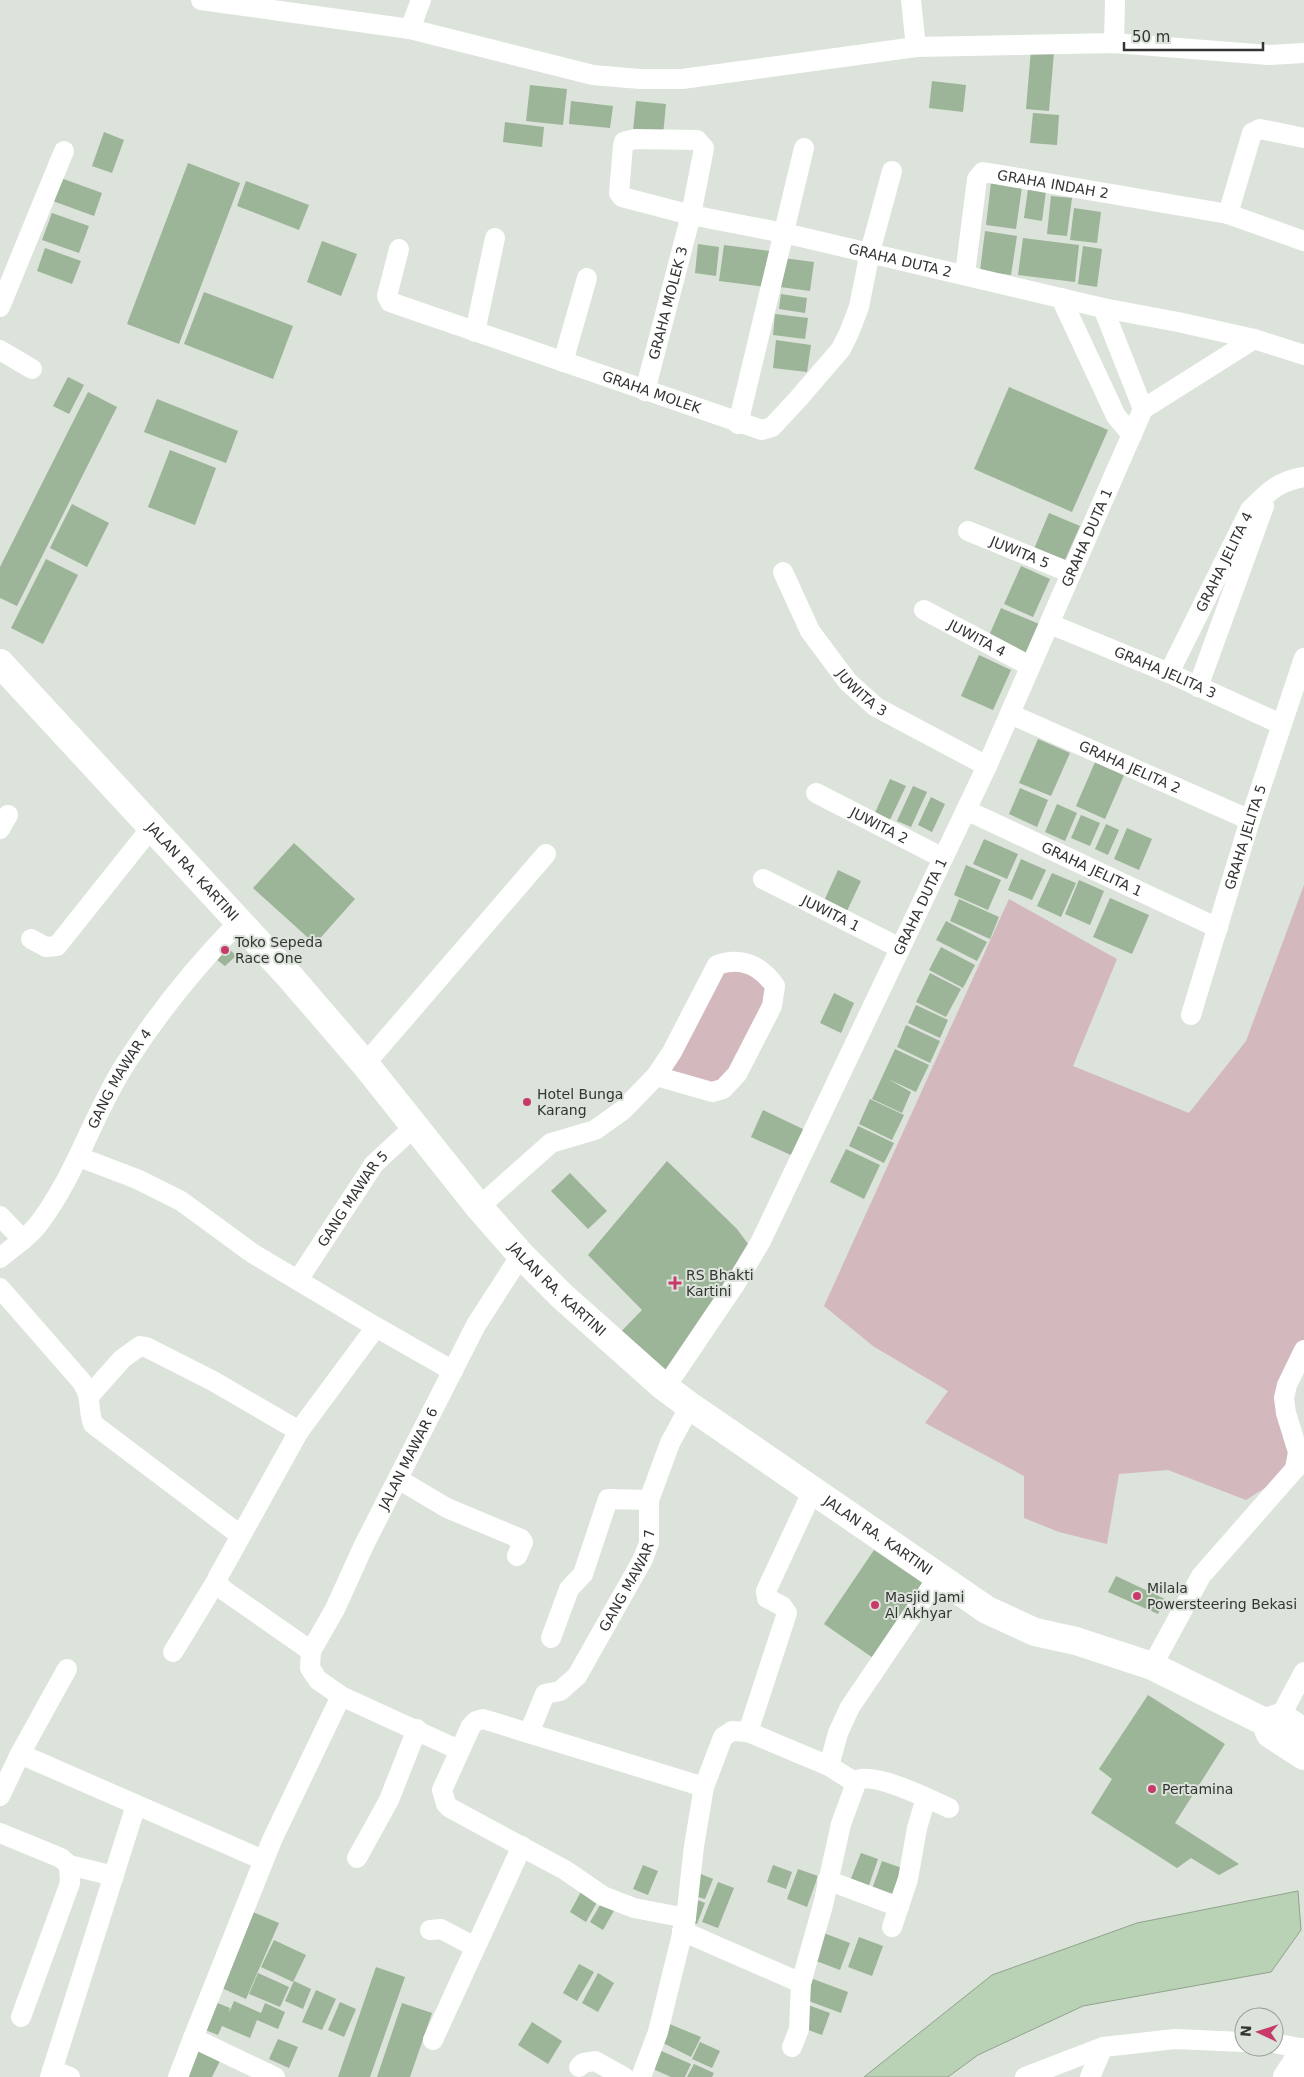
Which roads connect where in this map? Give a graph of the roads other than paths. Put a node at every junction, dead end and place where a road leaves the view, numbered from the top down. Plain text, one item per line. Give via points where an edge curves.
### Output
1 (201, 0) edge
2 (421, 0) edge
3 (911, 0) edge
4 (1115, 0) edge
5 (253, 3) edge
6 (410, 29) junction
7 (1114, 43) junction
8 (916, 47) junction
9 (1304, 53) edge
10 (1304, 138) edge
11 (697, 140) joint
12 (804, 148) dead end
13 (64, 151) dead end
14 (892, 171) dead end
15 (1228, 214) junction
16 (691, 215) junction
17 (784, 233) junction
18 (495, 238) dead end
19 (1304, 240) edge
20 (399, 249) dead end
21 (870, 252) junction
22 (965, 274) junction
23 (586, 278) dead end
24 (1061, 298) junction
25 (0, 306) edge
26 (1103, 308) junction
27 (476, 332) junction
28 (1254, 339) junction
29 (0, 350) edge
30 (1304, 355) edge
31 (563, 362) junction
32 (32, 369) dead end
33 (645, 391) junction
34 (1143, 409) junction
35 (738, 424) junction
36 (1132, 435) junction
37 (1304, 477) edge
38 (1270, 490) junction
39 (968, 531) dead end
40 (783, 572) dead end
41 (1071, 573) junction
42 (924, 610) dead end
43 (1050, 624) junction
44 (1304, 658) edge
45 (0, 664) edge
46 (1030, 666) junction
47 (1169, 673) junction
48 (1198, 687) junction
49 (1010, 714) junction
50 (1281, 724) junction
51 (987, 766) junction
52 (816, 793) dead end
53 (966, 810) junction
54 (1250, 820) junction
55 (151, 828) junction
56 (546, 854) dead end
57 (943, 858) junction
58 (762, 879) dead end
59 (235, 926) junction
60 (1218, 928) junction
61 (31, 939) dead end
62 (900, 948) junction
63 (1192, 1016) dead end
64 (365, 1064) junction
65 (656, 1076) junction
66 (415, 1126) junction
67 (79, 1157) junction
68 (479, 1207) junction
69 (0, 1216) edge
70 (23, 1240) junction
71 (521, 1255) junction
72 (0, 1258) edge
73 (298, 1280) junction
74 (0, 1288) edge
75 (376, 1328) junction
76 (1304, 1350) edge
77 (453, 1371) junction
78 (665, 1388) junction
79 (90, 1394) junction
80 (690, 1406) junction
81 (299, 1431) junction
82 (1299, 1471) edge
83 (398, 1479) junction
84 (813, 1490) junction
85 (648, 1500) junction
86 (240, 1535) junction
87 (517, 1556) dead end
88 (938, 1577) junction
89 (217, 1580) junction
90 (551, 1638) dead end
91 (173, 1652) dead end
92 (311, 1659) junction
93 (1152, 1666) junction
94 (67, 1669) dead end
95 (1304, 1672) edge
96 (341, 1696) junction
97 (1272, 1725) junction
98 (417, 1729) junction
99 (748, 1732) junction
100 (1304, 1732) edge
101 (529, 1733) junction
102 (459, 1750) junction
103 (20, 1754) junction
104 (1304, 1756) edge
105 (829, 1766) junction
106 (855, 1781) junction
107 (704, 1787) junction
108 (0, 1796) edge
109 (926, 1798) junction
110 (136, 1805) junction
111 (949, 1808) dead end
112 (0, 1833) edge
113 (522, 1846) junction
114 (357, 1858) dead end
115 (263, 1860) junction
116 (69, 1864) junction
117 (114, 1876) junction
118 (827, 1880) junction
119 (898, 1907) junction
120 (684, 1924) junction
121 (892, 1927) dead end
122 (430, 1930) dead end
123 (475, 1947) junction
124 (801, 1983) junction
125 (21, 2017) dead end
126 (193, 2038) junction
127 (433, 2040) dead end
128 (1234, 2042) edge
129 (1284, 2046) edge
130 (792, 2047) dead end
131 (1103, 2047) junction
132 (1304, 2051) edge
133 (579, 2066) dead end
134 (57, 2075) edge
135 (178, 2077) edge
136 (275, 2077) edge
137 (624, 2077) edge
138 (641, 2077) edge
139 (1025, 2077) edge
140 (1090, 2077) edge
141 (1287, 2077) edge

1 - 5 street
2 - 6 street
3 - 8 street
4 - 7 street
5 - 6 street
6 - 8 street via 593,75 640,79 682,79
7 - 8 street
7 - 9 street via 1268,55
10 - 15 street via 1260,129 1252,134
11 - 16 street, GRAHA MOLEK 3 via 704,148
11 - 16 street, GRAHA DUTA 2 via 630,139 623,146 619,193 622,197
12 - 17 street
13 - 25 street
14 - 21 street, GRAHA MOLEK
15 - 19 street, GRAHA INDAH 2
15 - 22 street, GRAHA INDAH 2 via 983,172 977,179
16 - 17 street, GRAHA DUTA 2
16 - 33 street, GRAHA MOLEK 3
17 - 21 street, GRAHA DUTA 2
17 - 35 street
18 - 27 street
20 - 27 street, GRAHA MOLEK via 387,296 390,302
21 - 22 street, GRAHA DUTA 2
21 - 35 street, GRAHA MOLEK via 859,307 841,349 772,427 762,430
22 - 24 street, GRAHA DUTA 2
23 - 31 street
24 - 26 street, GRAHA DUTA 2
24 - 36 street via 1116,416
26 - 28 street, GRAHA DUTA 2
26 - 34 street
27 - 31 street, GRAHA MOLEK
28 - 30 street, GRAHA DUTA 2
28 - 34 street
29 - 32 street
31 - 33 street, GRAHA MOLEK
33 - 35 street, GRAHA MOLEK
34 - 36 street, GRAHA DUTA 1
36 - 41 street, GRAHA DUTA 1
37 - 38 street, GRAHA JELITA 4 via 1287,480
38 - 47 street, GRAHA JELITA 4 via 1250,510
38 - 48 street
39 - 41 street, JUWITA 5
40 - 51 street, JUWITA 3 via 810,631 848,682 876,707
41 - 43 street, GRAHA DUTA 1
42 - 46 street, JUWITA 4
43 - 46 street, GRAHA DUTA 1
43 - 47 street, GRAHA JELITA 3
44 - 50 street, GRAHA JELITA 5
45 - 55 main road, JALAN RA. KARTINI
46 - 49 street, GRAHA DUTA 1
47 - 48 street, GRAHA JELITA 3
48 - 50 street, GRAHA JELITA 3
49 - 51 street, GRAHA DUTA 1
49 - 54 street, GRAHA JELITA 2
50 - 54 street, GRAHA JELITA 5
51 - 53 street, GRAHA DUTA 1
52 - 57 street, JUWITA 2
53 - 57 street, GRAHA DUTA 1
53 - 60 street, GRAHA JELITA 1
54 - 60 street, GRAHA JELITA 5
55 - 59 main road, JALAN RA. KARTINI
55 - 61 street via 57,946 46,948
56 - 64 street
57 - 62 street, GRAHA DUTA 1
58 - 62 street, JUWITA 1
59 - 64 main road, JALAN RA. KARTINI via 291,978
59 - 67 street, GANG MAWAR 4 via 180,987 124,1067
60 - 63 street, GRAHA JELITA 5
62 - 78 street, GRAHA DUTA 1 via 761,1242
64 - 66 main road, JALAN RA. KARTINI
65 - 65 street via 712,1092 723,1089 738,1074 772,1006 775,986 766,973 731,960 717,965
65 - 68 street via 623,1110 596,1130 551,1143
66 - 68 main road, JALAN RA. KARTINI
66 - 73 street, GANG MAWAR 5 via 374,1164
67 - 70 street, GANG MAWAR 4 via 36,1227
67 - 73 street via 137,1179 181,1201 244,1248
68 - 71 main road, JALAN RA. KARTINI
69 - 70 street
70 - 72 street, GANG MAWAR 4
71 - 77 street, JALAN MAWAR 6 via 476,1325
71 - 78 main road, JALAN RA. KARTINI
73 - 75 street
74 - 79 street
75 - 77 street
75 - 81 street
76 - 82 street via 1284,1398 1298,1452
77 - 83 street, JALAN MAWAR 6
78 - 80 main road, JALAN RA. KARTINI
79 - 81 street via 122,1359 140,1346 146,1347
79 - 86 street via 93,1424
80 - 84 main road, JALAN RA. KARTINI
80 - 85 street, GANG MAWAR 7 via 670,1443
81 - 86 street
82 - 93 street via 1201,1576
83 - 87 street via 447,1508 521,1539 523,1542
83 - 92 street, JALAN MAWAR 6
84 - 88 main road, JALAN RA. KARTINI
84 - 99 street via 766,1590 768,1598 787,1613
85 - 90 street via 608,1499 583,1574 569,1589
85 - 101 street, GANG MAWAR 7 via 649,1543 643,1559 577,1676 560,1692 545,1694
86 - 89 street
88 - 93 main road, JALAN RA. KARTINI via 987,1610 1035,1632 1076,1641
88 - 105 street via 850,1707
89 - 91 street
89 - 92 street via 225,1591
92 - 96 street via 318,1680
93 - 97 main road, JALAN RA. KARTINI
94 - 103 street
95 - 97 street
96 - 98 street
96 - 115 street
97 - 100 main road, JALAN RA. KARTINI
97 - 104 main road, JALAN RA. KARTINI
98 - 102 street
98 - 114 street via 389,1800
99 - 105 street
99 - 107 street via 732,1731 723,1737
101 - 102 street via 476,1720
101 - 107 street
102 - 113 street via 442,1790 446,1804
103 - 108 street
103 - 110 street
105 - 106 street
106 - 109 street via 861,1778 878,1781
106 - 118 street
107 - 120 street
109 - 111 street
109 - 119 street via 908,1879
110 - 115 street
110 - 117 street
112 - 116 street
113 - 120 street via 603,1896
113 - 123 street
115 - 126 street
116 - 117 street
116 - 125 street via 70,1883
117 - 134 street
118 - 119 street
118 - 124 street
119 - 121 street
120 - 124 street
120 - 138 street via 658,2032
122 - 123 street via 442,1930
123 - 127 street
124 - 130 street via 799,2028
126 - 135 street
126 - 136 street
128 - 131 street via 1175,2039
129 - 132 street
131 - 139 street
131 - 140 street
132 - 141 main road
133 - 137 street via 595,2060

